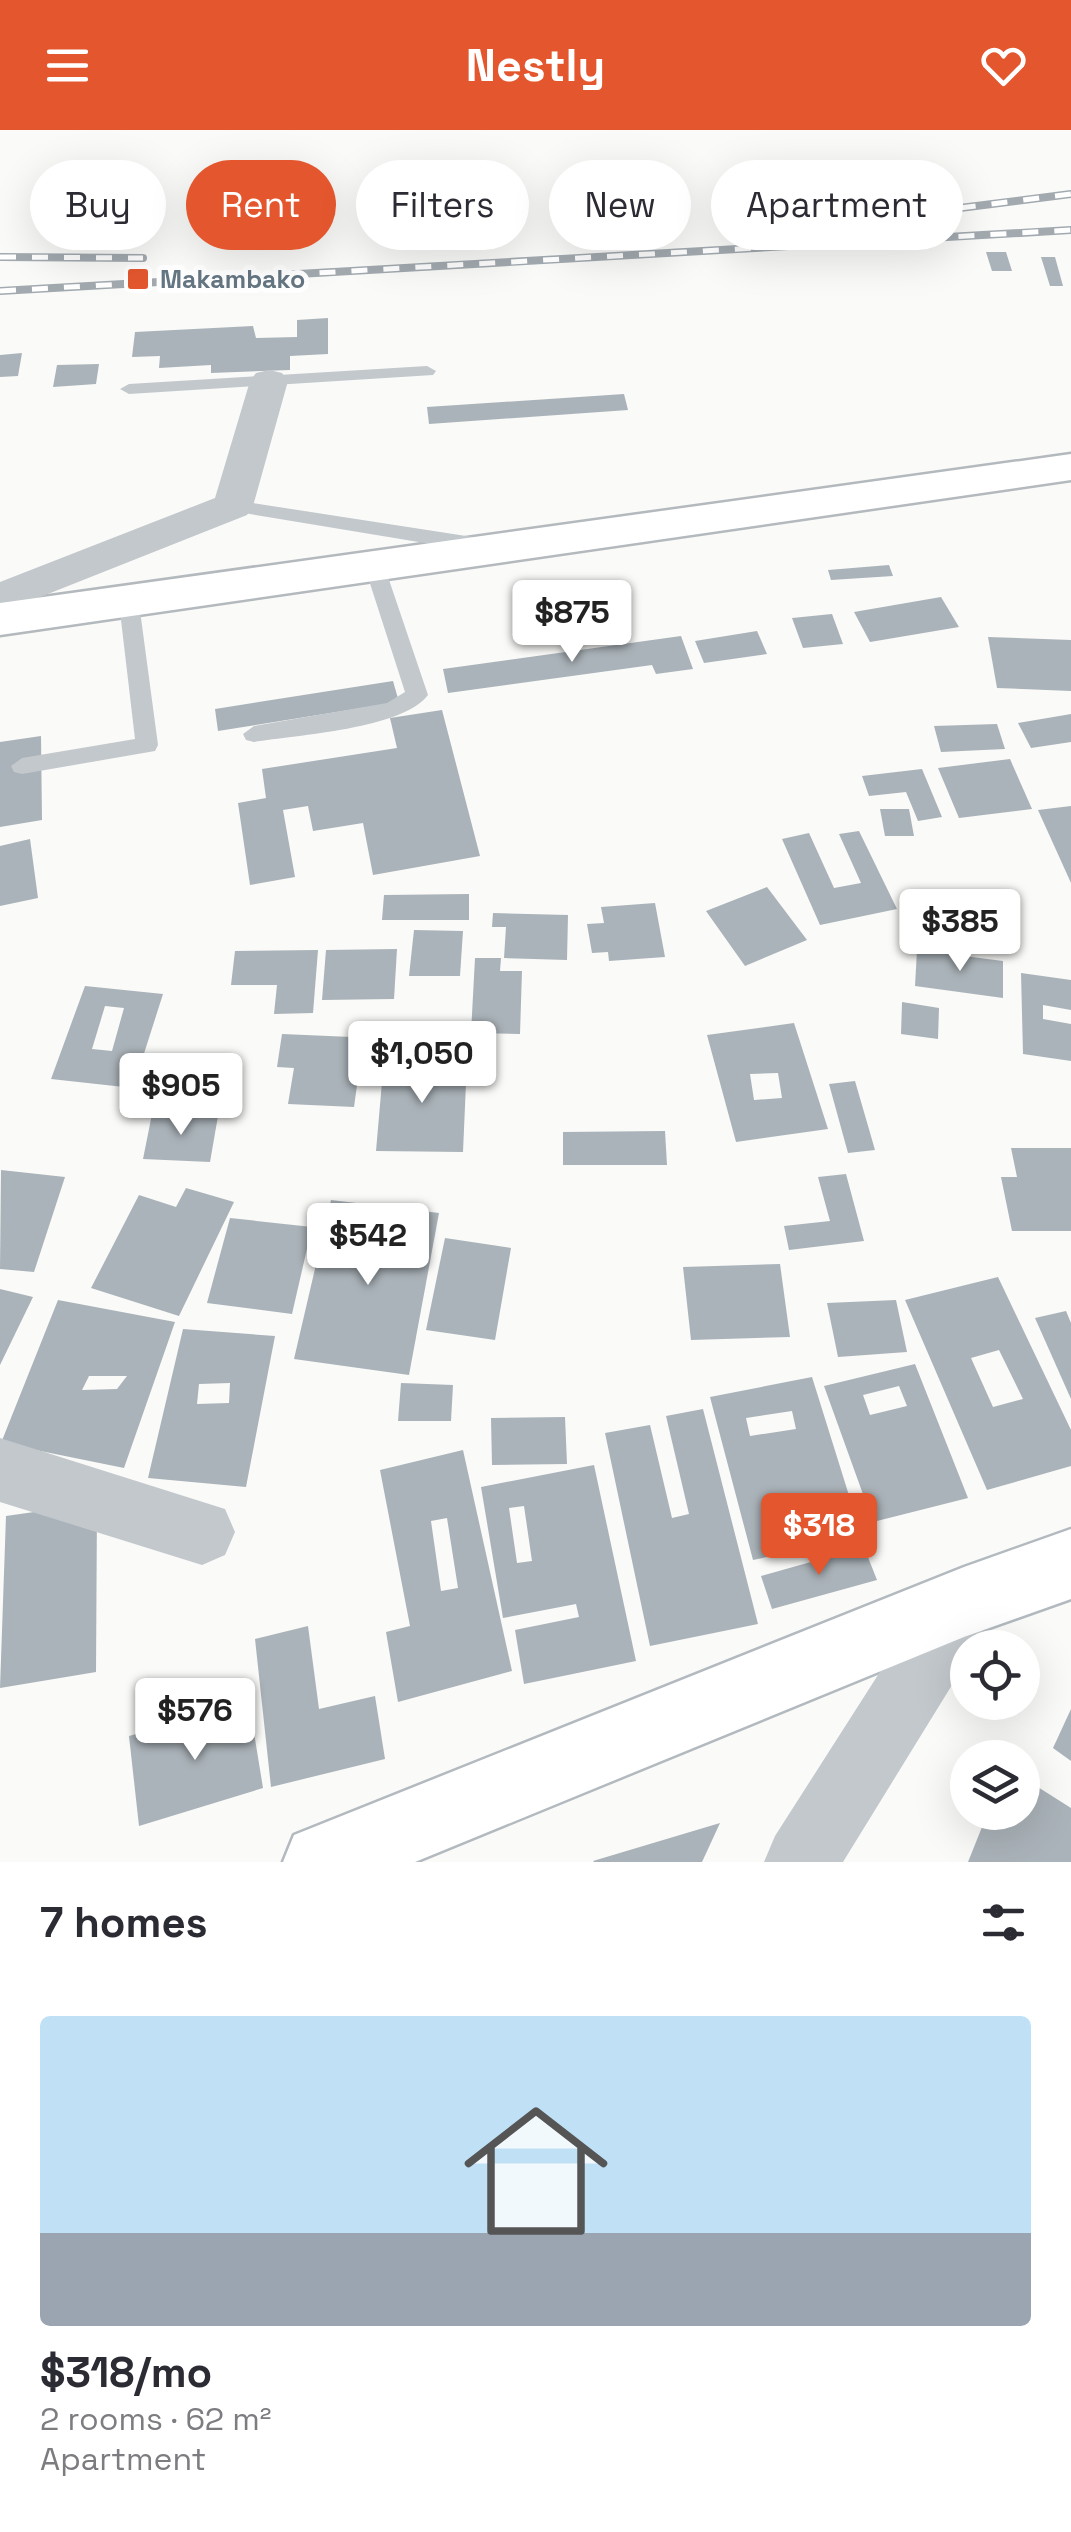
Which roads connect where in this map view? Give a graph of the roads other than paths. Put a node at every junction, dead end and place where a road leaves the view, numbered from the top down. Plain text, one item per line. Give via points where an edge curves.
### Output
1 (427, 371) dead end
2 (269, 381) junction
3 (129, 389) dead end
4 (1071, 468) edge
5 (232, 506) junction
6 (507, 549) junction
7 (376, 568) junction
8 (0, 598) edge
9 (128, 604) junction
10 (0, 619) edge
11 (254, 734) dead end
12 (22, 766) dead end
13 (0, 1470) edge
14 (202, 1532) dead end
15 (1071, 1564) edge
16 (964, 1602) junction
17 (321, 1862) edge
18 (801, 1862) edge

1 - 2 lane
2 - 3 lane
2 - 5 street
4 - 6 main road
5 - 6 lane
5 - 8 street
6 - 7 main road
7 - 9 main road
7 - 11 lane via 418,695 393,710
9 - 10 main road
9 - 12 lane via 146,745
13 - 14 street
15 - 16 main road
16 - 17 main road
16 - 18 street

